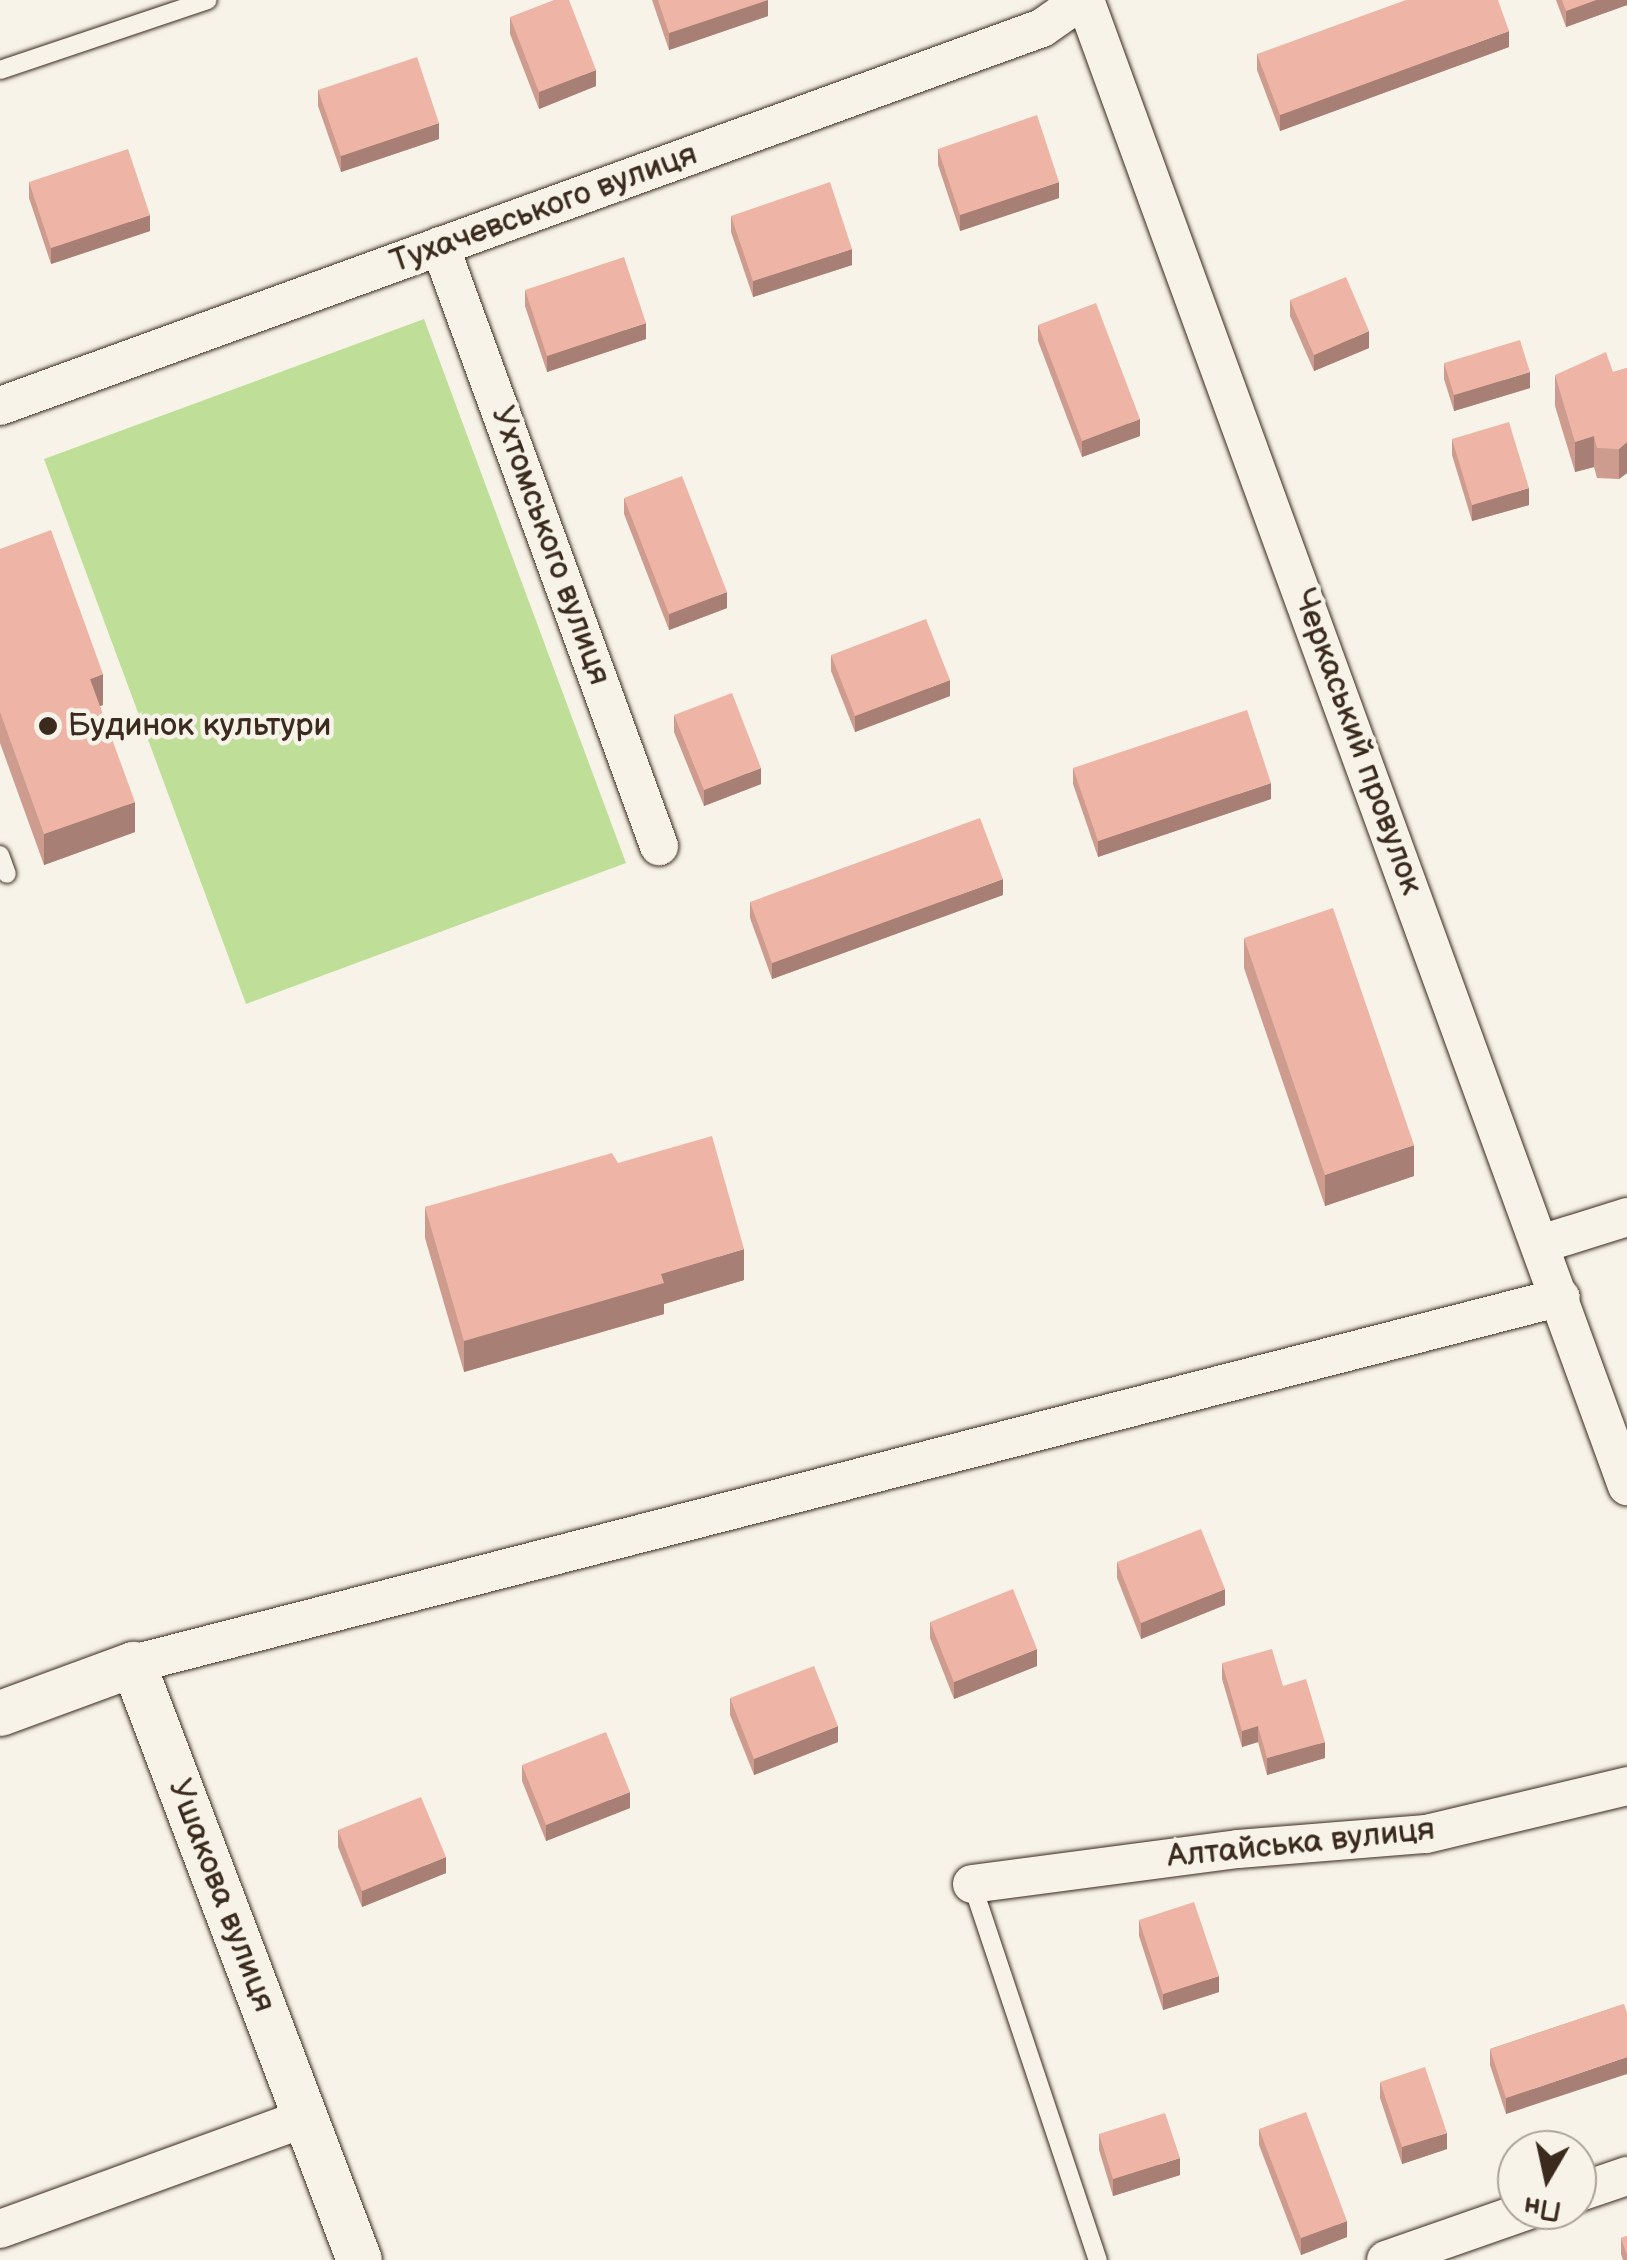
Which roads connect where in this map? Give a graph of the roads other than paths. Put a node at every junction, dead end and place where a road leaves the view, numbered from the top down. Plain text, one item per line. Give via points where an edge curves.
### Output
1 (208, 0) edge
2 (1083, 0) edge
3 (0, 70) edge
4 (440, 246) junction
5 (0, 406) edge
6 (659, 846) dead end
7 (0, 855) edge
8 (7, 874) dead end
9 (1627, 1217) edge
10 (1541, 1244) junction
11 (1561, 1297) junction
12 (1627, 1486) edge
13 (133, 1664) junction
14 (0, 1713) edge
15 (1627, 1786) edge
16 (972, 1884) joint
17 (305, 2118) junction
18 (1627, 2176) edge
19 (1597, 2187) edge
20 (1497, 2221) edge
21 (0, 2229) edge
22 (359, 2260) edge
23 (1098, 2260) edge
24 (1386, 2260) edge

1 - 3 lane
2 - 4 street, Тухачевського вулиця via 1042,28
2 - 10 street, Черкаський провулок
4 - 5 street, Тухачевського вулиця
4 - 6 street, Ухтомського вулиця
7 - 8 lane
9 - 10 street
10 - 11 street, Черкаський провулок
11 - 12 street, Черкаський провулок
11 - 13 street
13 - 14 street
13 - 17 street, Ушакова вулиця
15 - 16 street, Алтайська вулиця via 1426,1834 1238,1849
16 - 23 lane
17 - 21 street
17 - 22 street, Ушакова вулиця
18 - 19 street
20 - 24 street

